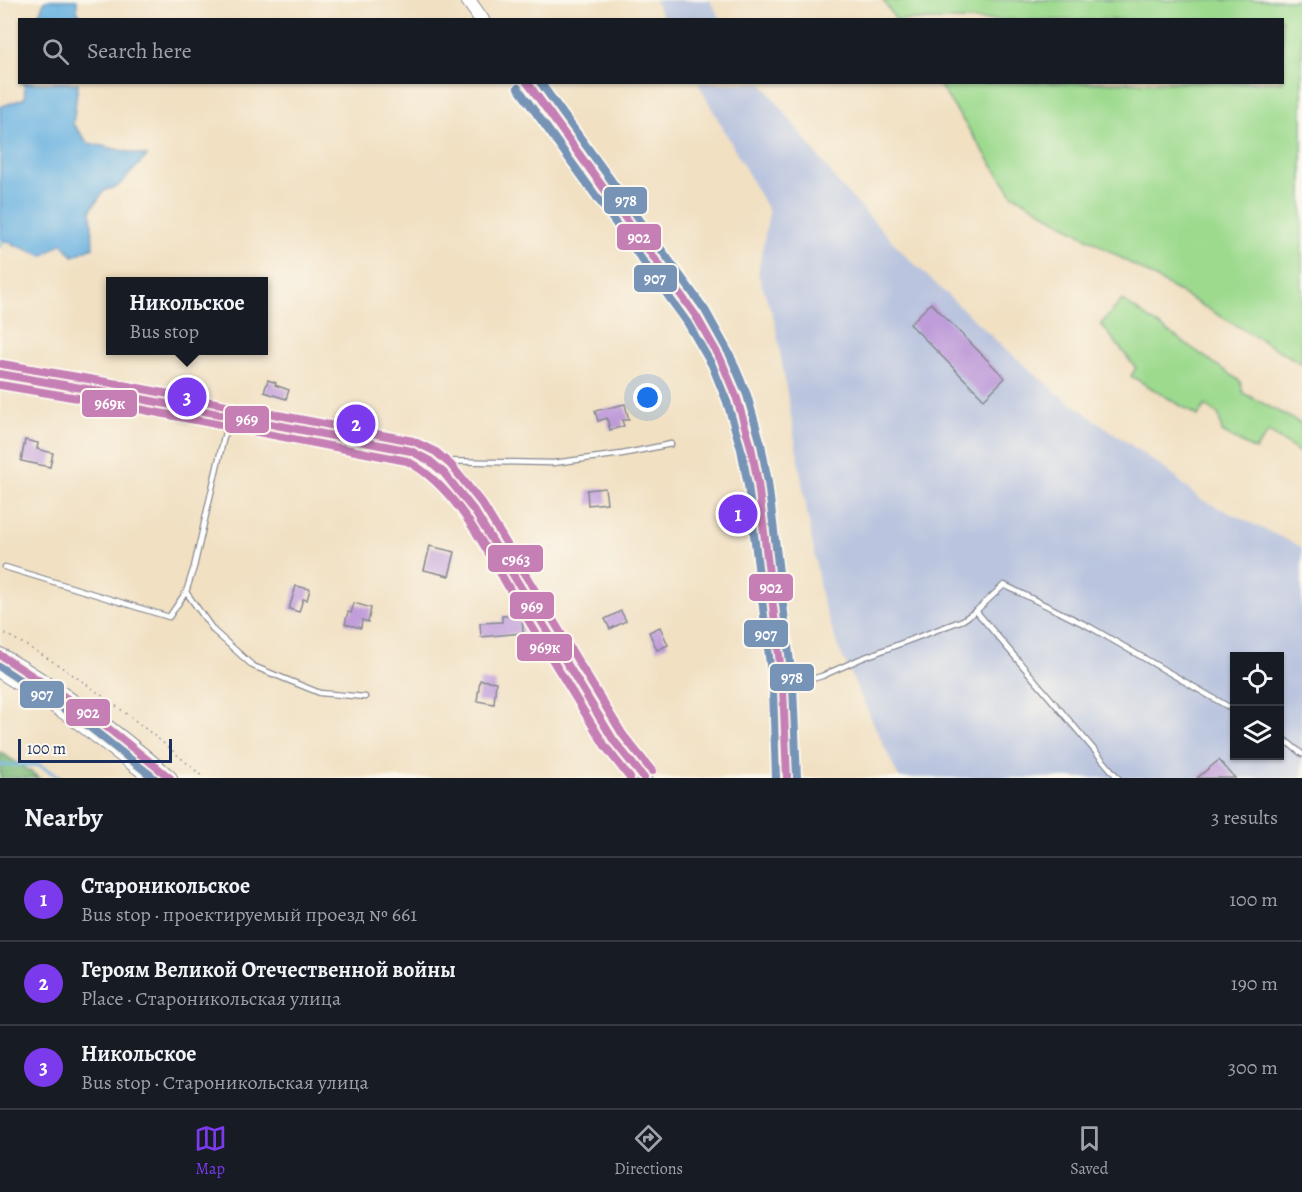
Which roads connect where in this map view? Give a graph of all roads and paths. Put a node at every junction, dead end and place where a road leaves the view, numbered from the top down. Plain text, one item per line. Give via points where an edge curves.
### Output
1 (468, 0) edge
2 (1298, 0) edge
3 (1302, 5) edge
4 (481, 18) edge
5 (528, 84) edge
6 (0, 374) edge
7 (229, 416) junction
8 (671, 444) dead end
9 (430, 461) junction
10 (5, 567) dead end
11 (186, 592) junction
12 (976, 611) junction
13 (0, 631) edge
14 (0, 655) edge
15 (0, 670) edge
16 (783, 688) junction
17 (364, 697) dead end
18 (1230, 708) edge
19 (1284, 739) edge
20 (1302, 754) edge
21 (152, 778) edge
22 (170, 778) edge
23 (204, 778) edge
24 (644, 778) edge
25 (787, 778) edge
26 (1118, 778) edge

1 - 4 main road
2 - 3 path
5 - 16 main road via 665,270 721,360 743,416 758,483
6 - 7 main road
7 - 9 main road via 411,451
7 - 11 lane
8 - 9 lane via 553,463
9 - 24 main road via 475,512 614,741
10 - 11 lane via 170,616
11 - 17 lane via 213,631 253,666 320,693
12 - 16 lane via 963,620
12 - 18 lane via 1004,585 1090,627
12 - 26 lane
13 - 23 path via 29,646 106,699
14 - 22 main road via 76,704
15 - 21 main road via 69,715
16 - 25 main road
19 - 20 lane

